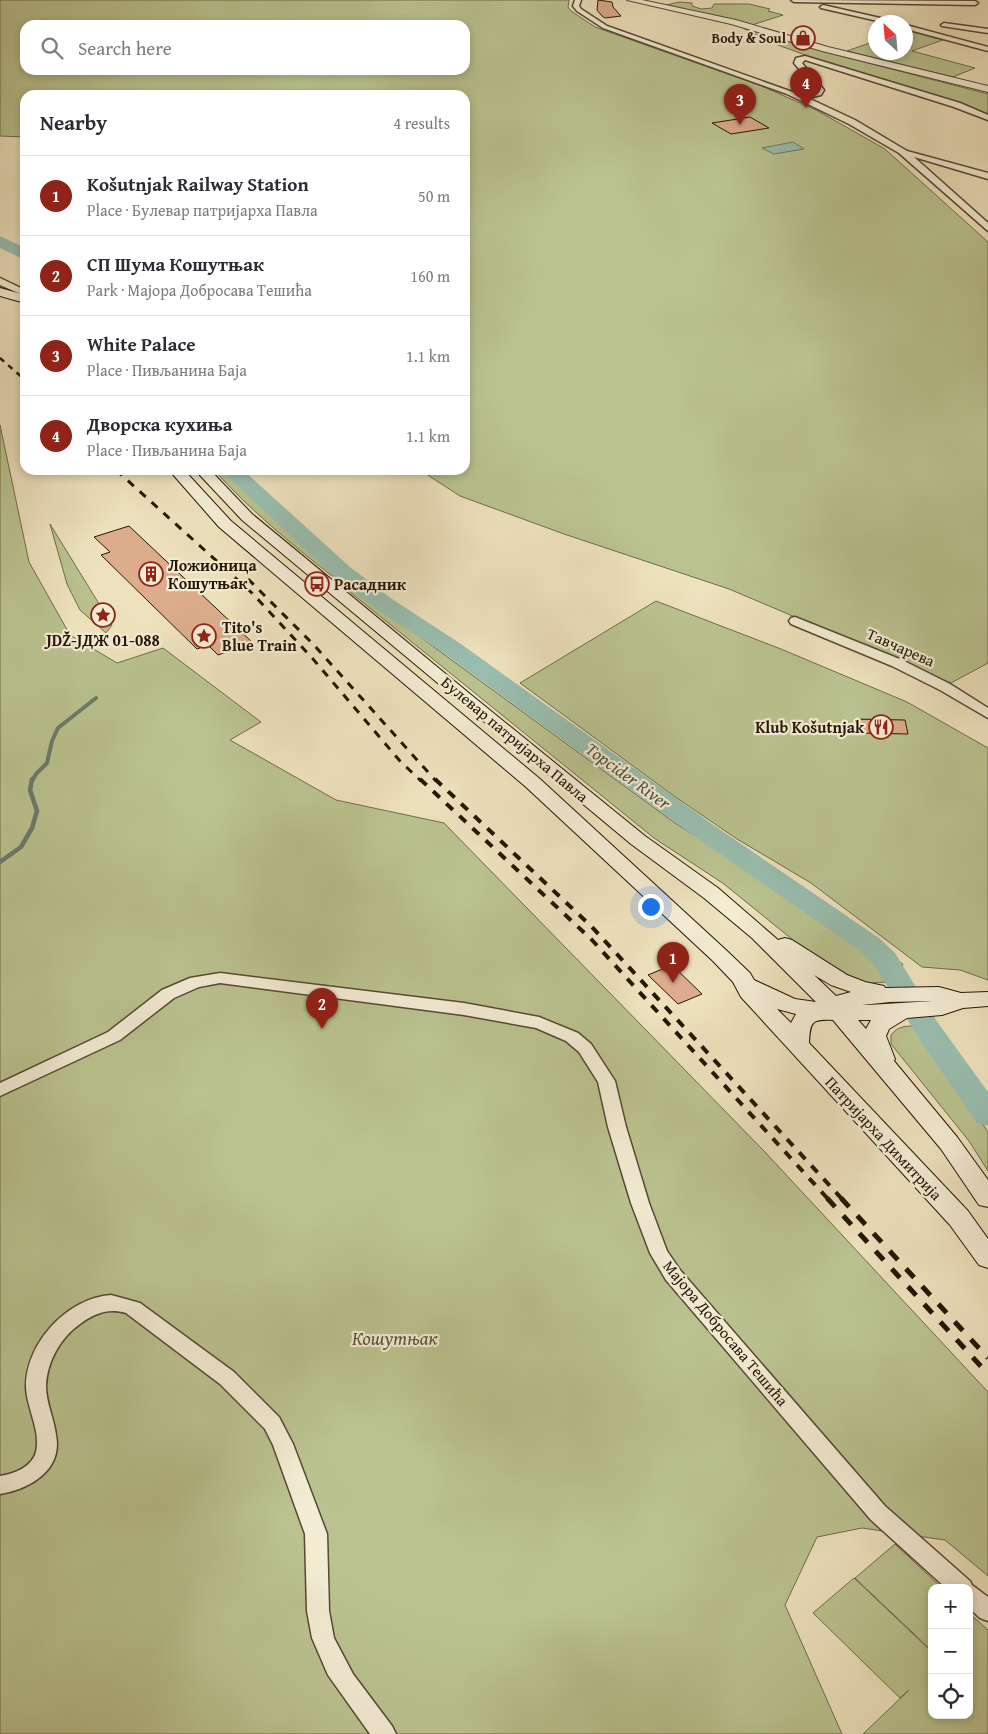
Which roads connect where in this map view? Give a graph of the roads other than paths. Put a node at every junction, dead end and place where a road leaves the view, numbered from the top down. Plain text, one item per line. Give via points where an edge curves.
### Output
1 (578, 0) edge
2 (631, 0) edge
3 (793, 0) edge
4 (976, 3) edge
5 (868, 17) edge
6 (944, 25) dead end
7 (913, 29) edge
8 (988, 31) edge
9 (988, 49) edge
10 (988, 90) edge
11 (801, 97) junction
12 (988, 118) edge
13 (902, 151) junction
14 (988, 176) edge
15 (988, 228) edge
16 (0, 281) edge
17 (0, 292) edge
18 (20, 294) edge
19 (20, 295) edge
20 (0, 304) edge
21 (20, 309) edge
22 (181, 475) edge
23 (207, 475) edge
24 (795, 621) dead end
25 (988, 714) edge
26 (759, 933) junction
27 (742, 978) junction
28 (988, 999) edge
29 (901, 1003) junction
30 (828, 1010) junction
31 (776, 1021) joint
32 (798, 1044) junction
33 (886, 1067) junction
34 (0, 1090) edge
35 (988, 1198) edge
36 (988, 1258) edge
37 (0, 1485) edge
38 (958, 1584) edge
39 (973, 1598) edge
40 (988, 1611) edge
41 (384, 1734) edge

1 - 11 street via 578,9 605,27
2 - 10 street via 733,22
3 - 4 street
3 - 5 street
6 - 8 street
7 - 9 street
11 - 12 street via 820,90 798,63 805,58 957,105
11 - 13 street
13 - 14 street
13 - 15 street
16 - 18 street
17 - 19 main road
20 - 21 main road
22 - 27 main road, Булевар патријарха Павла via 225,524 533,784
23 - 26 main road, Булевар патријарха Павла via 247,517 464,698 630,834 711,893
24 - 25 street, Тавчарева via 945,687
26 - 29 main road via 781,942 839,981
26 - 30 main road, Булевар патријарха Павла
27 - 30 main road via 767,996 788,1005
27 - 31 main road, Булевар патријарха Павла via 749,992
28 - 29 main road
29 - 30 main road
29 - 33 main road via 875,1031
30 - 32 main road via 803,1021 798,1030
30 - 33 main road
31 - 32 main road, Патријарха Димитрија
32 - 36 main road, Патријарха Димитрија via 959,1218
33 - 35 main road via 949,1143
34 - 38 street, Мајора Добросава Тешића via 114,1036 168,994 196,982 220,978 464,1009 539,1023 572,1037 586,1048 606,1081 646,1222 673,1276 878,1513
37 - 41 street via 34,1472 44,1458 47,1438 36,1386 42,1359 52,1341 76,1316 91,1307 107,1301 132,1308 227,1378 272,1423 316,1534 317,1596 324,1644 333,1665
39 - 40 street

